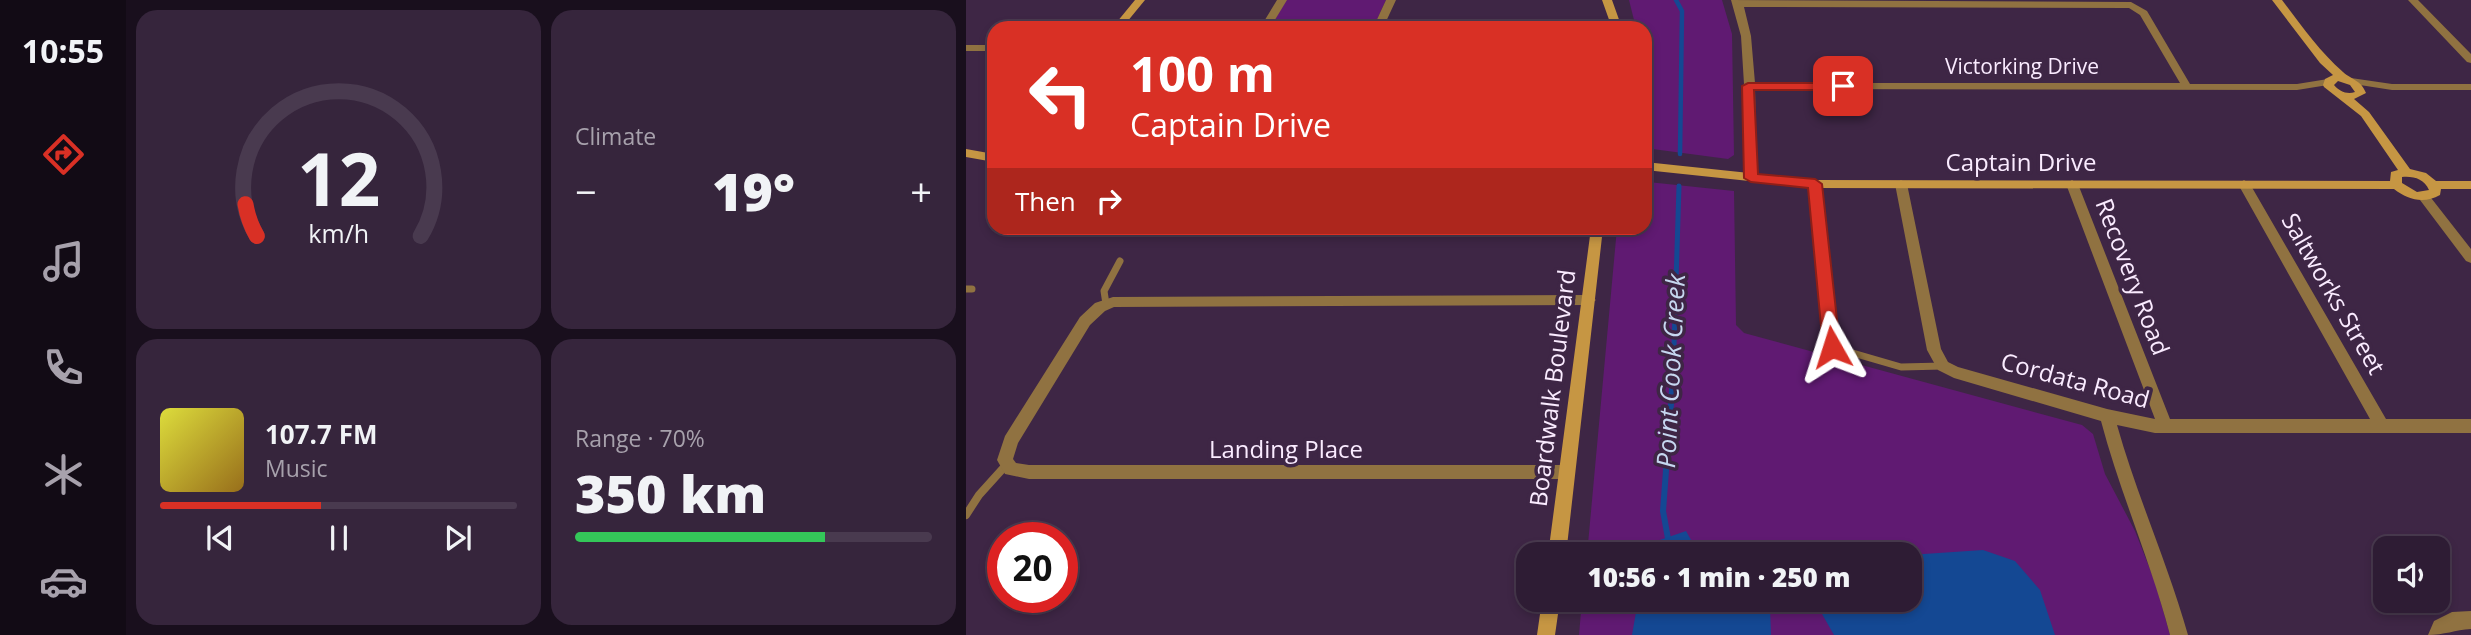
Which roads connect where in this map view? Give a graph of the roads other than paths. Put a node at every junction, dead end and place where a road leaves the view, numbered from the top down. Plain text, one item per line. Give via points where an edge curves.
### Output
1 (1140, 0) edge
2 (1282, 0) edge
3 (1391, 0) edge
4 (1607, 0) edge
5 (2277, 0) edge
6 (2413, 0) edge
7 (1737, 2) edge
8 (1863, 2) edge
9 (1997, 2) edge
10 (2132, 2) edge
11 (1123, 21) edge
12 (1269, 21) edge
13 (1381, 21) edge
14 (1614, 21) edge
15 (966, 48) edge
16 (987, 48) edge
17 (2471, 60) edge
18 (2324, 61) junction
19 (2348, 80) junction
20 (2329, 81) junction
21 (1748, 86) junction
22 (2187, 87) junction
23 (2297, 87) junction
24 (2392, 87) junction
25 (2471, 87) edge
26 (2339, 94) junction
27 (2360, 94) junction
28 (2365, 114) junction
29 (966, 153) edge
30 (987, 157) edge
31 (1652, 167) edge
32 (2406, 172) junction
33 (1751, 178) junction
34 (1815, 184) junction
35 (1901, 184) junction
36 (2072, 184) junction
37 (2244, 184) junction
38 (2397, 185) junction
39 (2434, 185) junction
40 (2471, 185) edge
41 (2424, 197) junction
42 (1596, 235) edge
43 (2471, 258) edge
44 (1120, 261) dead end
45 (1589, 300) junction
46 (1107, 304) junction
47 (1942, 366) junction
48 (2107, 416) junction
49 (2165, 426) junction
50 (2382, 426) junction
51 (2471, 426) edge
52 (1007, 464) junction
53 (1567, 472) junction
54 (966, 515) edge
55 (1559, 542) edge
56 (1549, 612) edge
57 (2471, 620) edge
58 (1546, 635) edge
59 (2179, 635) edge
60 (2437, 635) edge

1 - 11 street
2 - 12 street
3 - 13 street
4 - 14 street
5 - 18 street
6 - 17 street
7 - 8 street
7 - 21 street via 1745,28
8 - 9 street
9 - 10 street
10 - 22 street via 2144,13
15 - 16 street
18 - 19 street
18 - 20 street
19 - 20 street
19 - 24 street
19 - 27 street via 2359,87
20 - 23 street, Victorking Drive
20 - 26 street via 2329,88
21 - 22 street, Victorking Drive
21 - 33 street
22 - 23 street, Victorking Drive
23 - 26 street, Victorking Drive
24 - 25 street
24 - 27 street
26 - 27 street
26 - 28 street
27 - 28 street
28 - 32 street
29 - 30 street
31 - 33 street, Captain Drive
32 - 38 street via 2395,175
32 - 39 street
33 - 34 street, Captain Drive
34 - 35 street, Captain Drive
34 - 47 lane via 1832,347 1906,368
35 - 36 street, Captain Drive
35 - 47 street via 1934,350
36 - 37 street, Captain Drive
36 - 49 street, Recovery Road
37 - 38 street, Captain Drive
37 - 50 street, Saltworks Street
38 - 41 street
39 - 40 street
39 - 41 street via 2435,192
41 - 43 street
42 - 45 street, Boardwalk Boulevard
44 - 46 lane via 1104,290
45 - 46 street via 1130,299
45 - 53 street, Boardwalk Boulevard
46 - 52 street via 1085,321 1011,441
47 - 48 street, Cordata Road
48 - 49 street, Cordata Road
48 - 59 street via 2118,461
49 - 50 street, Cordata Road
50 - 51 street, Cordata Road
52 - 53 street, Landing Place via 1029,472
52 - 54 lane
53 - 55 street, Boardwalk Boulevard
56 - 58 street
57 - 60 street via 2446,624

